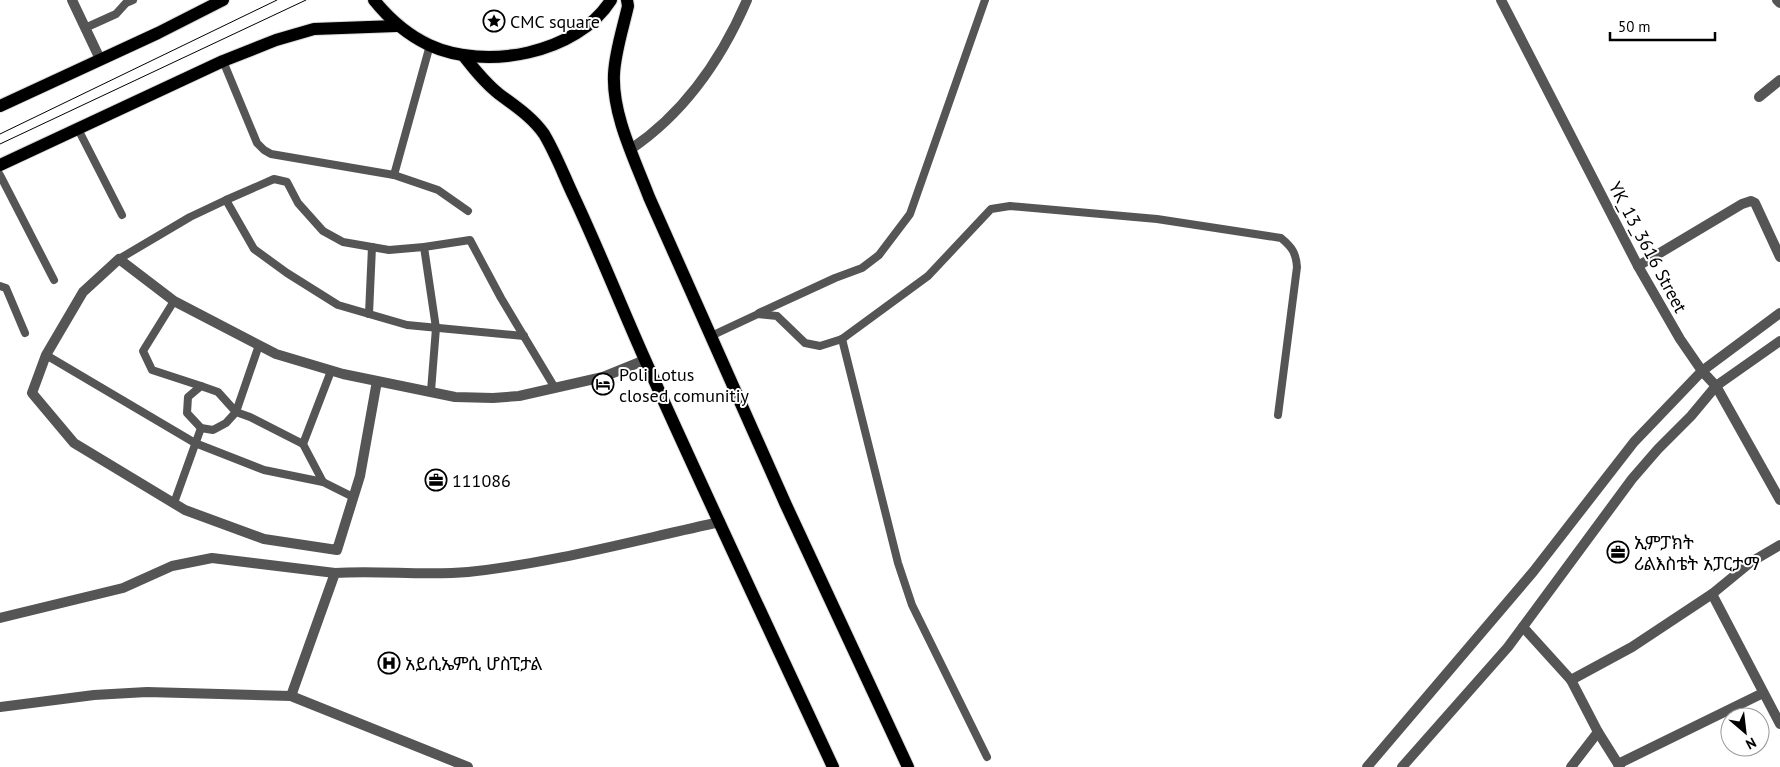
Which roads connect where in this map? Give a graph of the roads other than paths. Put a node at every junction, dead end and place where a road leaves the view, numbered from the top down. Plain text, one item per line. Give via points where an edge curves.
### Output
1 (72, 0) edge
2 (133, 0) edge
3 (221, 0) edge
4 (374, 0) edge
5 (611, 0) edge
6 (627, 0) edge
7 (747, 0) edge
8 (985, 0) edge
9 (1501, 0) edge
10 (1777, 0) edge
11 (1780, 3) edge
12 (396, 26) junction
13 (85, 28) junction
14 (430, 46) junction
15 (463, 55) junction
16 (100, 60) junction
17 (223, 61) junction
18 (1780, 80) edge
19 (1759, 97) dead end
20 (0, 106) edge
21 (78, 129) junction
22 (630, 149) junction
23 (0, 165) edge
24 (394, 174) junction
25 (0, 175) edge
26 (226, 200) junction
27 (468, 211) dead end
28 (122, 215) dead end
29 (372, 247) junction
30 (424, 247) junction
31 (118, 258) junction
32 (1780, 258) edge
33 (1638, 266) junction
34 (54, 280) dead end
35 (0, 286) edge
36 (174, 301) junction
37 (1780, 313) edge
38 (369, 314) junction
39 (758, 314) junction
40 (436, 328) junction
41 (25, 334) dead end
42 (524, 336) junction
43 (712, 336) junction
44 (842, 339) junction
45 (1780, 341) edge
46 (259, 345) junction
47 (46, 355) junction
48 (645, 360) junction
49 (331, 370) junction
50 (1702, 371) junction
51 (376, 381) junction
52 (201, 386) junction
53 (1716, 386) junction
54 (555, 388) junction
55 (431, 391) junction
56 (236, 412) junction
57 (1278, 414) dead end
58 (201, 428) junction
59 (196, 443) junction
60 (303, 444) junction
61 (324, 482) junction
62 (353, 497) junction
63 (1780, 500) edge
64 (174, 503) junction
65 (720, 522) junction
66 (1780, 545) edge
67 (335, 573) junction
68 (1712, 594) junction
69 (0, 618) edge
70 (1523, 627) junction
71 (1572, 680) junction
72 (1763, 693) junction
73 (291, 696) junction
74 (0, 706) edge
75 (1780, 724) edge
76 (1598, 732) junction
77 (987, 757) dead end
78 (1619, 766) edge
79 (468, 767) edge
80 (833, 767) edge
81 (908, 767) edge
82 (1367, 767) edge
83 (1402, 767) edge
84 (1571, 767) edge

1 - 13 street
2 - 13 lane via 116,14
3 - 16 main road
4 - 12 main road
5 - 15 main road via 576,34 542,49 505,57
6 - 22 main road via 614,73 615,95
7 - 22 street via 734,29 694,91 656,130
8 - 39 lane via 910,214 879,255 862,268
9 - 33 street, YK_13_3616 Street
10 - 11 street
12 - 14 main road
12 - 17 main road via 314,29
13 - 16 street
14 - 15 main road
14 - 24 lane
15 - 48 main road via 478,74 532,120 543,134
16 - 20 main road
17 - 21 main road
17 - 24 lane via 257,143 264,150 271,154
18 - 19 street
21 - 23 main road
21 - 28 lane
22 - 43 main road
24 - 27 lane via 438,190
25 - 34 lane
26 - 29 lane via 274,179 287,182 298,203 323,231 343,242
26 - 31 lane
26 - 38 lane via 254,249 338,305
29 - 30 lane via 389,250
29 - 38 lane
30 - 40 lane
30 - 42 lane via 470,240
31 - 36 street
31 - 47 street via 83,292
32 - 33 street via 1751,201
33 - 50 street, YK_13_3616 Street
35 - 41 lane via 6,288
36 - 46 street
36 - 52 lane via 143,351 152,370
37 - 50 street
38 - 40 lane via 407,325
39 - 43 lane
39 - 44 lane via 777,316 805,343 820,346
40 - 42 lane
40 - 55 lane
42 - 54 lane
43 - 81 main road via 786,505
44 - 57 lane via 928,276 991,209 1010,206 1080,211 1281,238 1296,255 1297,267
44 - 77 lane via 898,563 912,605
45 - 53 street
46 - 49 street via 276,354
46 - 56 lane
47 - 59 lane
47 - 64 street via 32,393 74,443
48 - 54 street via 603,377
48 - 65 main road
49 - 51 street
49 - 60 lane
50 - 53 street, YK_13_3616 Street
50 - 82 street via 1634,442 1533,572
51 - 55 street
51 - 62 street via 360,476
52 - 56 lane via 218,392
52 - 58 lane via 188,396 187,413
53 - 63 street, YK_13_3616 Street
53 - 70 street via 1632,479
54 - 55 street via 493,398 455,397
56 - 58 lane via 213,430
56 - 60 lane
58 - 59 lane
59 - 61 lane via 264,470
59 - 64 lane
60 - 61 lane
61 - 62 lane
62 - 64 street via 337,550 264,539
65 - 67 street via 516,566 466,572
65 - 80 main road
66 - 68 street via 1751,562
67 - 69 street via 212,558 172,566 123,588
67 - 73 street
68 - 71 street via 1632,647
68 - 72 street
70 - 71 street
70 - 83 street
71 - 76 street
72 - 75 street
72 - 78 street
73 - 74 street via 147,692
73 - 79 street
76 - 78 street
76 - 84 street

